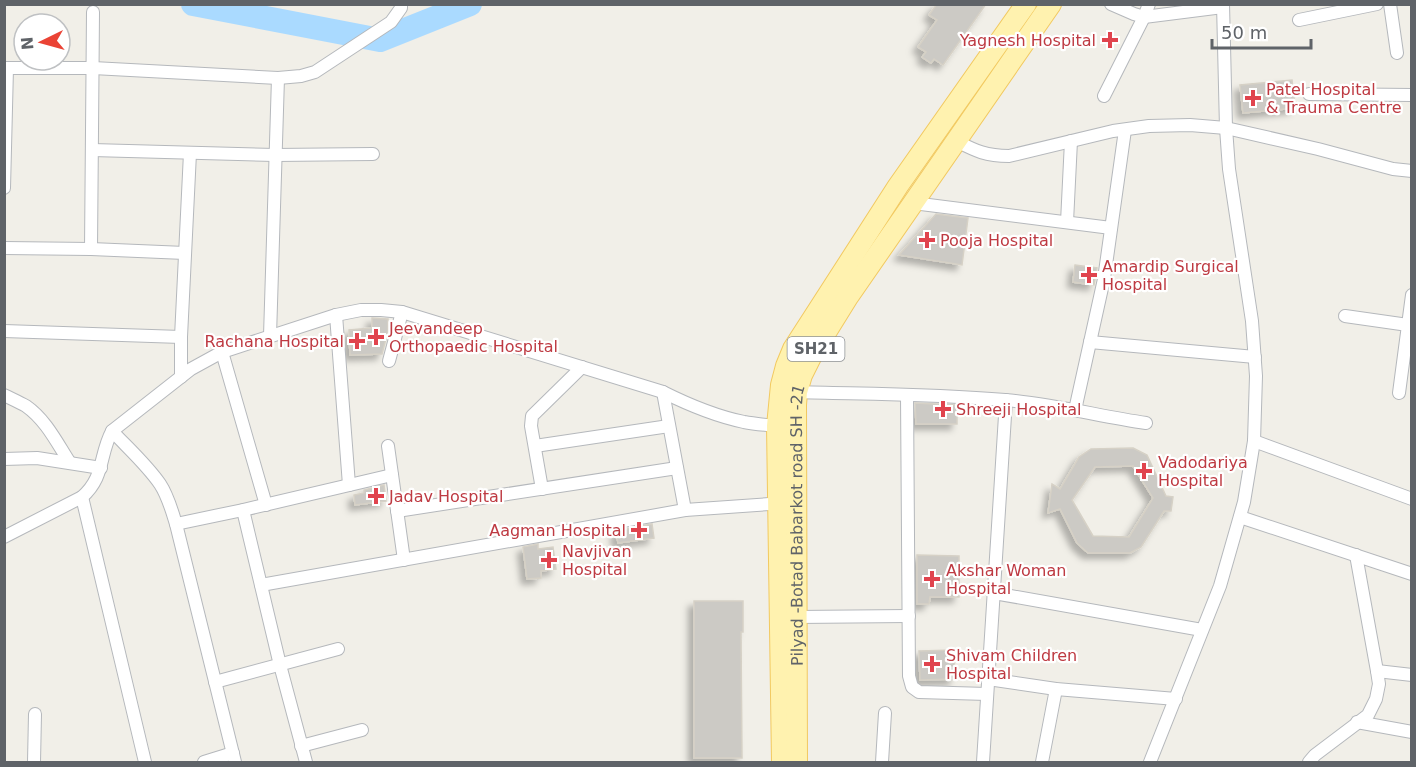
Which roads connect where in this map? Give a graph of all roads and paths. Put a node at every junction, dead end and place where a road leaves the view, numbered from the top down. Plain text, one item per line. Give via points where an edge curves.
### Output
1 (401, 4) edge
2 (1026, 4) edge
3 (1051, 4) edge
4 (1111, 4) edge
5 (1149, 4) edge
6 (1377, 4) edge
7 (1390, 4) edge
8 (1223, 6) edge
9 (93, 12) dead end
10 (1144, 17) junction
11 (1299, 20) dead end
12 (1396, 53) dead end
13 (6, 68) edge
14 (93, 68) junction
15 (278, 78) junction
16 (1309, 94) dead end
17 (1104, 96) dead end
18 (1412, 96) edge
19 (1226, 128) junction
20 (1125, 130) junction
21 (956, 141) junction
22 (1071, 141) junction
23 (5, 146) edge
24 (92, 150) junction
25 (190, 153) junction
26 (373, 154) dead end
27 (275, 155) junction
28 (1412, 171) edge
29 (4, 188) edge
30 (913, 203) junction
31 (1067, 222) junction
32 (1111, 228) junction
33 (4, 248) edge
34 (91, 249) junction
35 (185, 253) junction
36 (1412, 295) edge
37 (402, 312) junction
38 (336, 315) junction
39 (1345, 316) dead end
40 (1408, 325) junction
41 (4, 331) edge
42 (270, 336) junction
43 (181, 337) junction
44 (1090, 342) junction
45 (222, 352) junction
46 (1255, 357) junction
47 (389, 361) dead end
48 (582, 367) junction
49 (1407, 368) edge
50 (181, 377) junction
51 (663, 392) junction
52 (798, 392) junction
53 (1399, 393) dead end
54 (4, 395) edge
55 (907, 395) junction
56 (1006, 400) junction
57 (1075, 410) junction
58 (1146, 423) dead end
59 (669, 426) junction
60 (777, 426) junction
61 (112, 431) junction
62 (1254, 441) junction
63 (388, 446) dead end
64 (535, 446) junction
65 (4, 459) edge
66 (70, 463) junction
67 (101, 468) junction
68 (677, 468) junction
69 (392, 475) junction
70 (349, 485) junction
71 (542, 489) junction
72 (82, 497) junction
73 (1412, 499) edge
74 (787, 503) junction
75 (266, 505) junction
76 (243, 510) junction
77 (685, 510) junction
78 (397, 511) junction
79 (1240, 517) junction
80 (176, 524) junction
81 (4, 537) edge
82 (1356, 555) junction
83 (404, 560) junction
84 (1412, 574) edge
85 (261, 585) junction
86 (994, 594) junction
87 (909, 616) junction
88 (796, 617) junction
89 (1202, 630) junction
90 (338, 649) dead end
91 (280, 665) junction
92 (1377, 671) junction
93 (1412, 675) edge
94 (988, 679) junction
95 (215, 682) junction
96 (1056, 689) junction
97 (987, 694) junction
98 (1176, 699) junction
99 (885, 713) dead end
100 (35, 714) dead end
101 (1357, 722) junction
102 (362, 730) dead end
103 (1412, 732) edge
104 (301, 746) junction
105 (234, 758) edge
106 (34, 762) edge
107 (145, 762) edge
108 (204, 762) edge
109 (306, 762) edge
110 (782, 762) edge
111 (797, 762) edge
112 (882, 762) edge
113 (983, 762) edge
114 (1042, 762) edge
115 (1150, 762) edge
116 (1309, 762) edge

1 - 15 street via 391,22 315,72
2 - 60 main road, Pilyad -Botad Babarkot road SH -21 / SH21 via 897,186 793,349 780,385
3 - 21 main road, Pilyad -Botad Babarkot road SH -21 / SH21
4 - 10 street
5 - 10 street
6 - 11 street
7 - 12 street
8 - 10 street
8 - 19 street
9 - 14 street
10 - 17 street
13 - 14 street
13 - 23 street
14 - 15 street
14 - 24 street
15 - 27 street
16 - 18 street
19 - 20 street via 1190,125
19 - 28 street
19 - 46 street
20 - 22 street
20 - 32 street
21 - 22 street via 980,153 1009,156
21 - 30 main road, Pilyad -Botad Babarkot road SH -21 / SH21
22 - 31 street
23 - 29 street
24 - 25 street
24 - 34 street
25 - 27 street
25 - 35 street
26 - 27 street
27 - 42 street
30 - 31 street
30 - 52 main road, Pilyad -Botad Babarkot road SH -21 / SH21 via 812,355
31 - 32 street
32 - 44 street
33 - 34 street
34 - 35 street
35 - 43 street
36 - 40 street
37 - 38 street via 362,310
37 - 47 street
37 - 48 street
38 - 42 street
38 - 70 street
39 - 40 street
40 - 49 street
41 - 43 street
42 - 45 street
43 - 50 street
44 - 46 street
44 - 57 street
45 - 50 street
45 - 75 street
46 - 62 street
48 - 51 street
48 - 64 street via 532,416
49 - 53 street
50 - 61 street
51 - 59 street
51 - 60 street via 711,414
52 - 55 street
52 - 74 main road, Pilyad -Botad Babarkot road SH -21 / SH21
54 - 66 street via 36,415
55 - 56 street
55 - 87 street
56 - 57 street
56 - 86 street
57 - 58 street
59 - 64 street
59 - 68 street
60 - 74 main road, Pilyad -Botad Babarkot road SH -21 / SH21
61 - 67 street
61 - 80 street via 160,485
62 - 73 street
62 - 79 street
63 - 69 street
64 - 71 street
65 - 66 street
66 - 67 street
67 - 72 street
68 - 71 street
68 - 77 street
69 - 70 street
69 - 78 street
70 - 75 street
71 - 78 street
72 - 81 street
72 - 107 street
74 - 77 street
74 - 88 main road, Pilyad -Botad Babarkot road SH -21 / SH21
74 - 110 main road, Pilyad -Botad Babarkot road SH -21 / SH21
75 - 76 street
76 - 80 street
76 - 85 street
77 - 83 street
78 - 83 street
79 - 82 street
79 - 89 street via 1220,586
80 - 95 street
82 - 84 street
82 - 92 street
83 - 85 street
85 - 91 street
86 - 89 street
86 - 94 street
87 - 88 street
87 - 97 street via 912,687 919,692
88 - 111 main road, Pilyad -Botad Babarkot road SH -21 / SH21
89 - 98 street
90 - 91 street
91 - 95 street
91 - 104 street
92 - 93 street
92 - 101 street via 1376,699 1368,715
94 - 96 street
94 - 97 street
95 - 105 street
96 - 98 street
96 - 114 street
97 - 113 street
98 - 115 street
99 - 112 street
100 - 106 street
101 - 103 street
101 - 116 street
102 - 104 street
104 - 109 street
105 - 108 street

